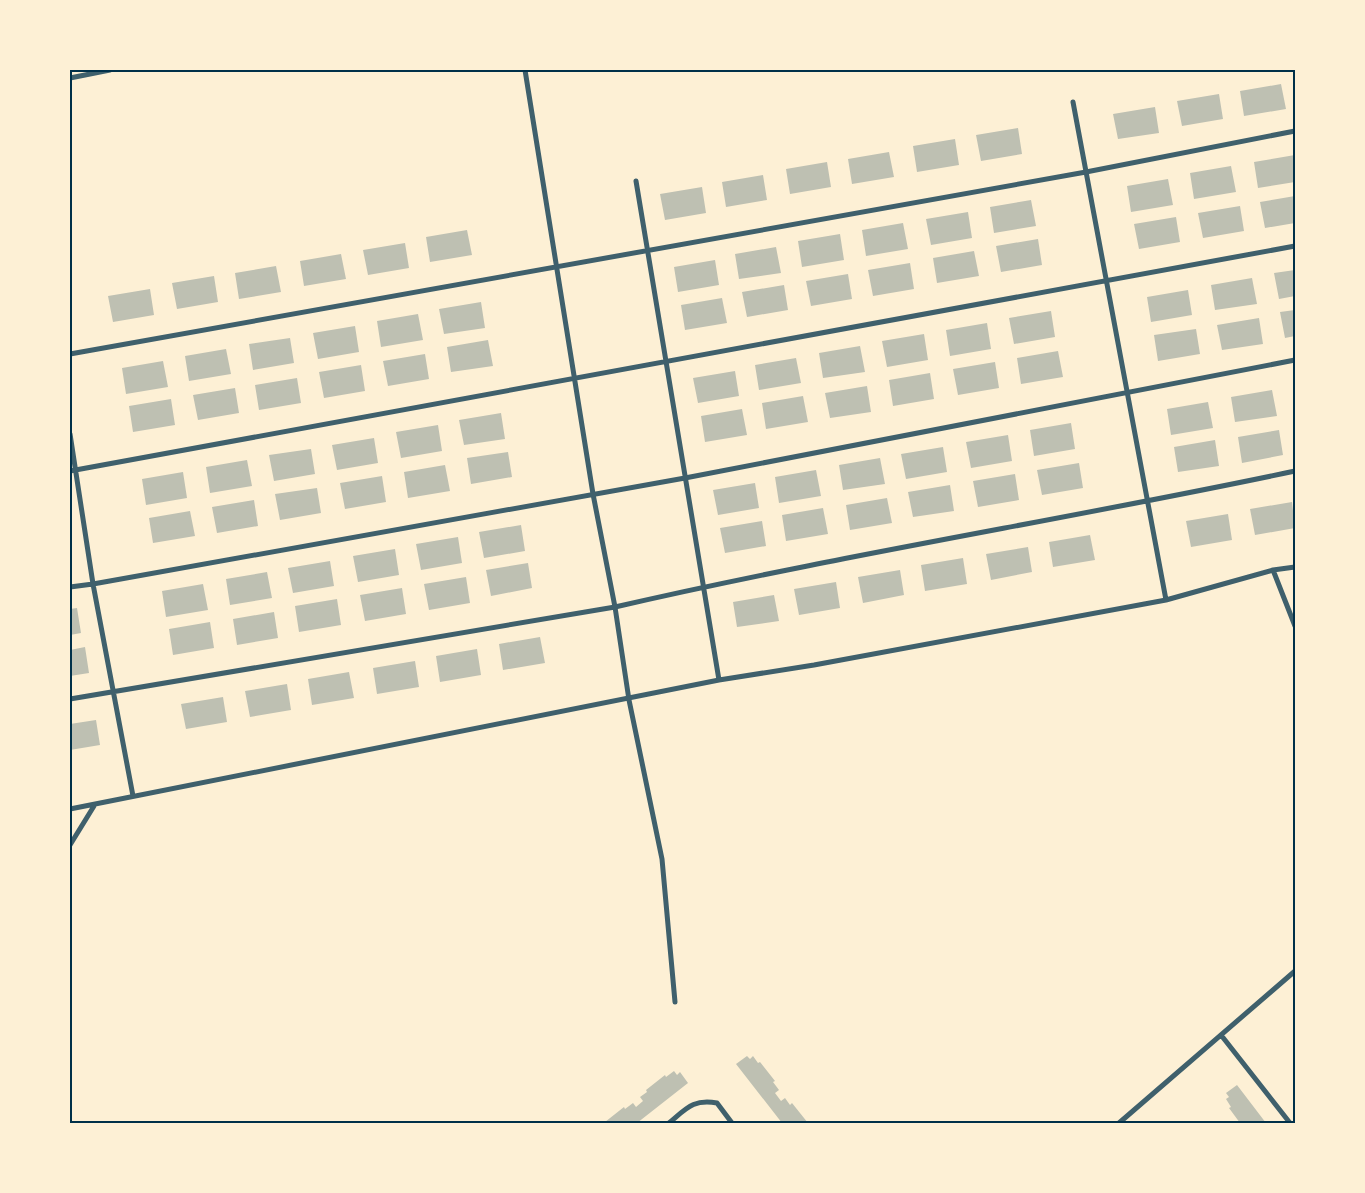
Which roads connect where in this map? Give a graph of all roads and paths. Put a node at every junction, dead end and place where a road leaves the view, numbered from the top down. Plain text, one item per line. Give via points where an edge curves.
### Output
1 (110, 70) edge
2 (525, 70) edge
3 (70, 78) edge
4 (1073, 102) dead end
5 (1295, 131) edge
6 (1086, 172) junction
7 (636, 181) dead end
8 (1295, 246) edge
9 (647, 252) junction
10 (558, 268) junction
11 (1106, 280) junction
12 (70, 354) edge
13 (1295, 360) edge
14 (666, 361) junction
15 (576, 377) junction
16 (1127, 392) junction
17 (70, 434) edge
18 (76, 470) junction
19 (70, 471) edge
20 (1295, 471) edge
21 (685, 478) junction
22 (593, 494) junction
23 (1148, 502) junction
24 (1295, 567) edge
25 (1273, 570) junction
26 (93, 584) junction
27 (704, 586) junction
28 (70, 587) edge
29 (1166, 600) junction
30 (615, 607) junction
31 (1295, 626) edge
32 (719, 680) junction
33 (112, 692) junction
34 (70, 700) edge
35 (629, 700) junction
36 (133, 796) junction
37 (94, 806) junction
38 (70, 809) edge
39 (70, 845) edge
40 (1295, 971) edge
41 (675, 1002) dead end
42 (1221, 1035) junction
43 (669, 1123) edge
44 (732, 1123) edge
45 (1119, 1123) edge
46 (1290, 1123) edge

1 - 3 street
2 - 10 street
4 - 6 street
5 - 6 street
6 - 9 street
6 - 11 street
7 - 9 street
8 - 11 street
9 - 10 street
9 - 14 street
10 - 12 street
10 - 15 street
11 - 14 street
11 - 16 street
13 - 16 street
14 - 15 street
14 - 21 street
15 - 18 street
15 - 22 street
16 - 21 street
16 - 23 street
17 - 18 street
18 - 19 street
18 - 26 street
20 - 23 street
21 - 22 street
21 - 27 street
22 - 26 street
22 - 30 street
23 - 27 street
23 - 29 street
24 - 25 street
25 - 29 street
25 - 31 street
26 - 28 street
26 - 33 street
27 - 30 street
27 - 32 street
29 - 32 street
30 - 33 street
30 - 35 street
32 - 35 street
33 - 34 street
33 - 36 street
35 - 36 street
35 - 41 street via 662,859
36 - 37 street
37 - 38 street
37 - 39 street
40 - 42 street
42 - 45 street
42 - 46 street
43 - 44 street via 686,1108 702,1101 717,1104

